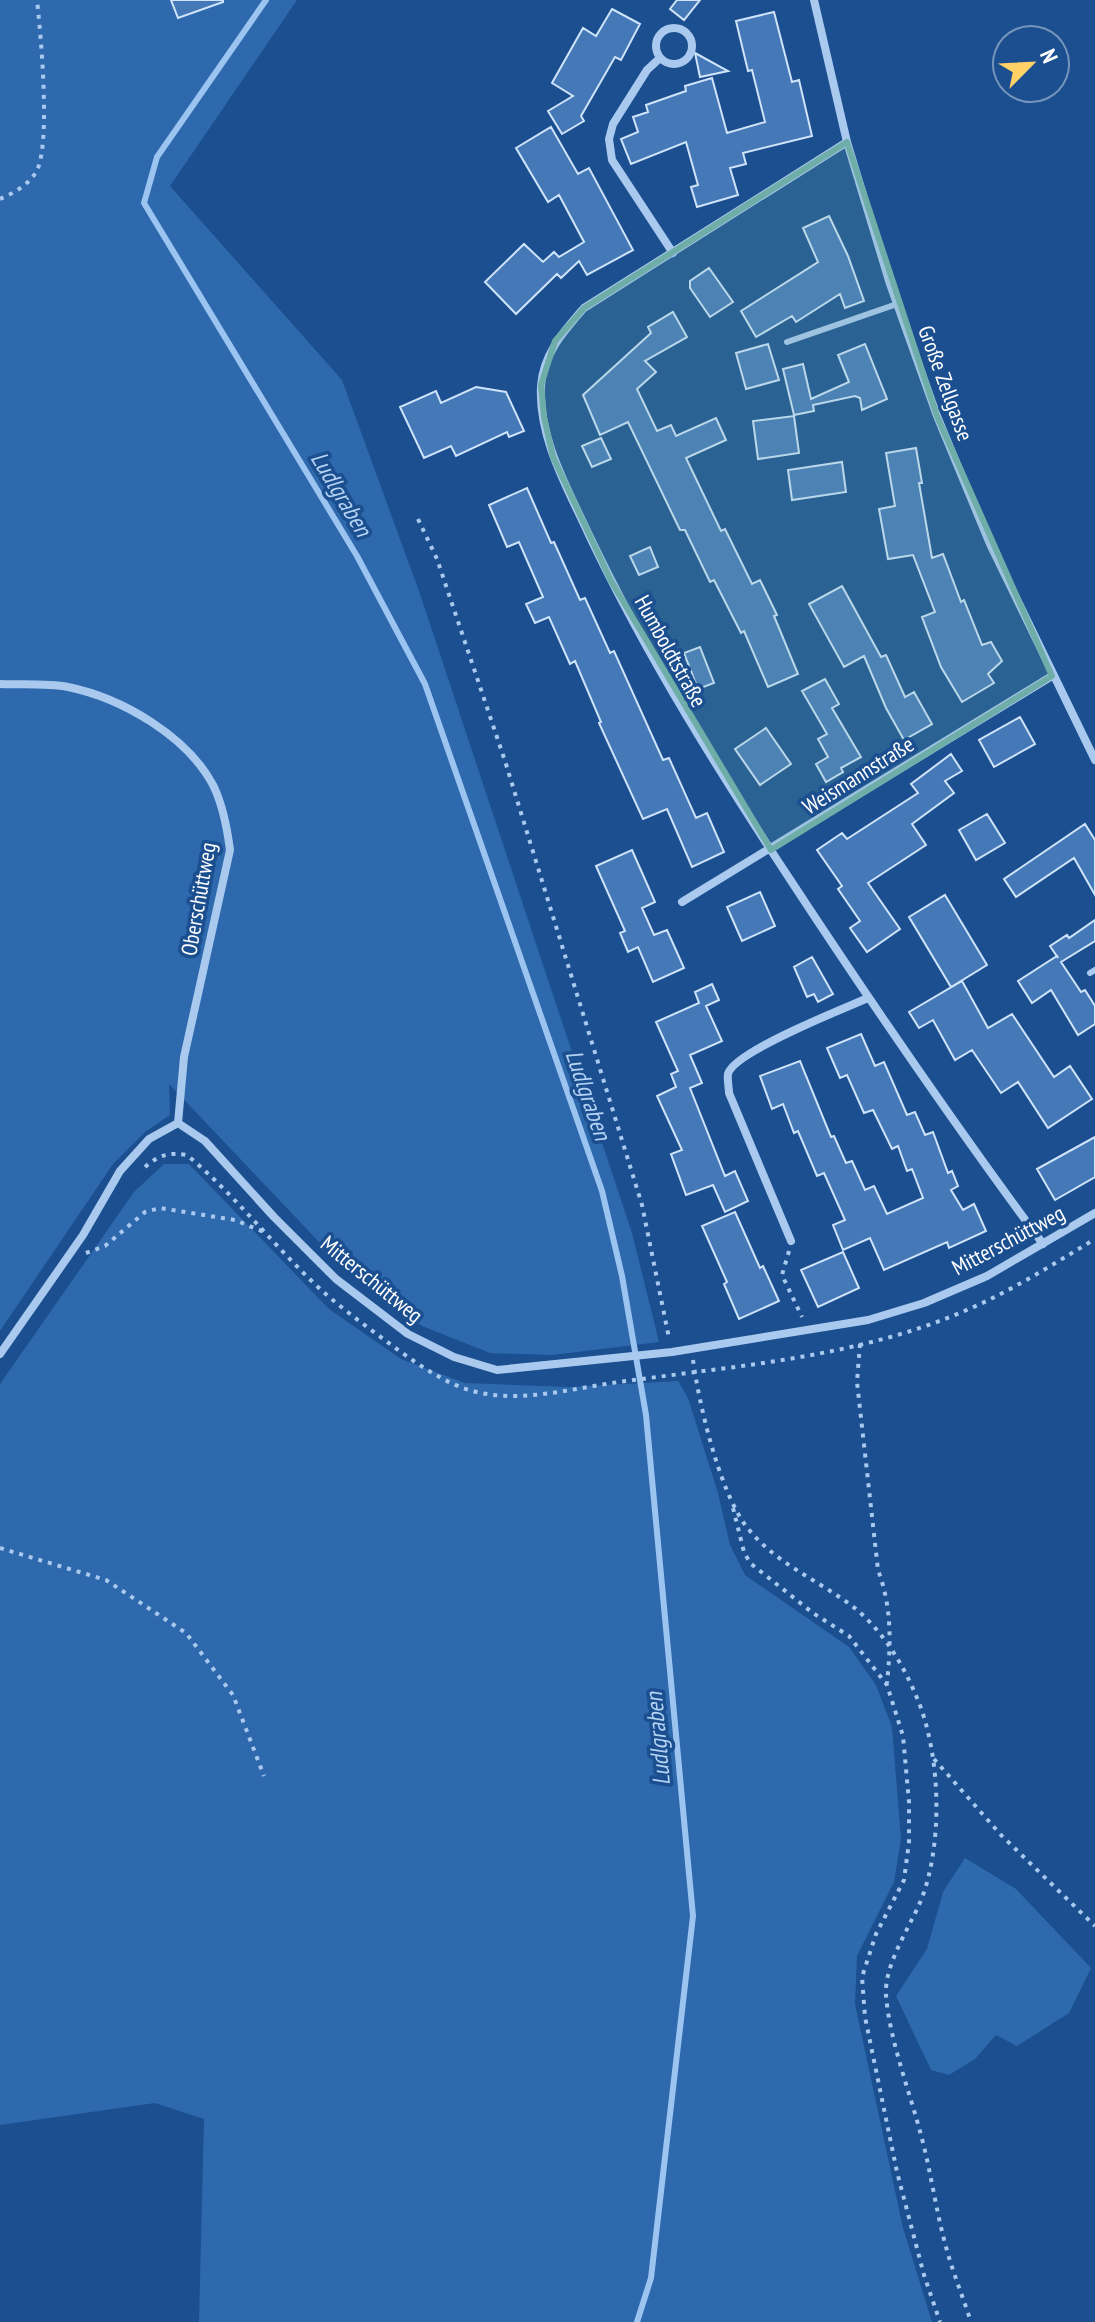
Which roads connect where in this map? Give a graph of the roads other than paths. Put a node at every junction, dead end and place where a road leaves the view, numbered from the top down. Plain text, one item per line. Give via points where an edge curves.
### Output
1 (814, 0) edge
2 (660, 58) junction
3 (847, 142) junction
4 (673, 253) junction
5 (897, 304) junction
6 (787, 342) dead end
7 (1052, 676) junction
8 (0, 684) edge
9 (1095, 760) edge
10 (771, 850) junction
11 (682, 902) dead end
12 (868, 998) junction
13 (178, 1123) junction
14 (1095, 1213) edge
15 (791, 1241) road end
16 (1043, 1244) junction
17 (0, 1354) edge

1 - 3 street, Große Zellgasse
2 - 2 street via 658,36 667,28 685,30 692,38 693,51 682,63
2 - 4 street via 613,124 609,139 612,160
3 - 4 street, Humboldtstraße
3 - 5 street, Große Zellgasse
4 - 10 street, Humboldtstraße via 584,308 555,341 541,385 544,417 553,457 611,581 671,692
5 - 6 lane
5 - 7 street, Große Zellgasse via 990,544
7 - 9 street, Große Zellgasse
7 - 10 street, Weismannstraße
8 - 13 street, Oberschüttweg via 68,687 116,704 154,723 189,750 213,784 230,850 184,1057
10 - 11 street, Weismannstraße
10 - 12 street, Humboldtstraße
12 - 15 street via 760,1047 736,1061 728,1074 729,1093
12 - 16 street, Humboldtstraße
13 - 16 street, Mitterschüttweg via 205,1141 336,1279 408,1334 454,1357 497,1370 691,1350 868,1320 987,1276
13 - 17 street via 149,1139 120,1171 83,1235
14 - 16 street, Mitterschüttweg

